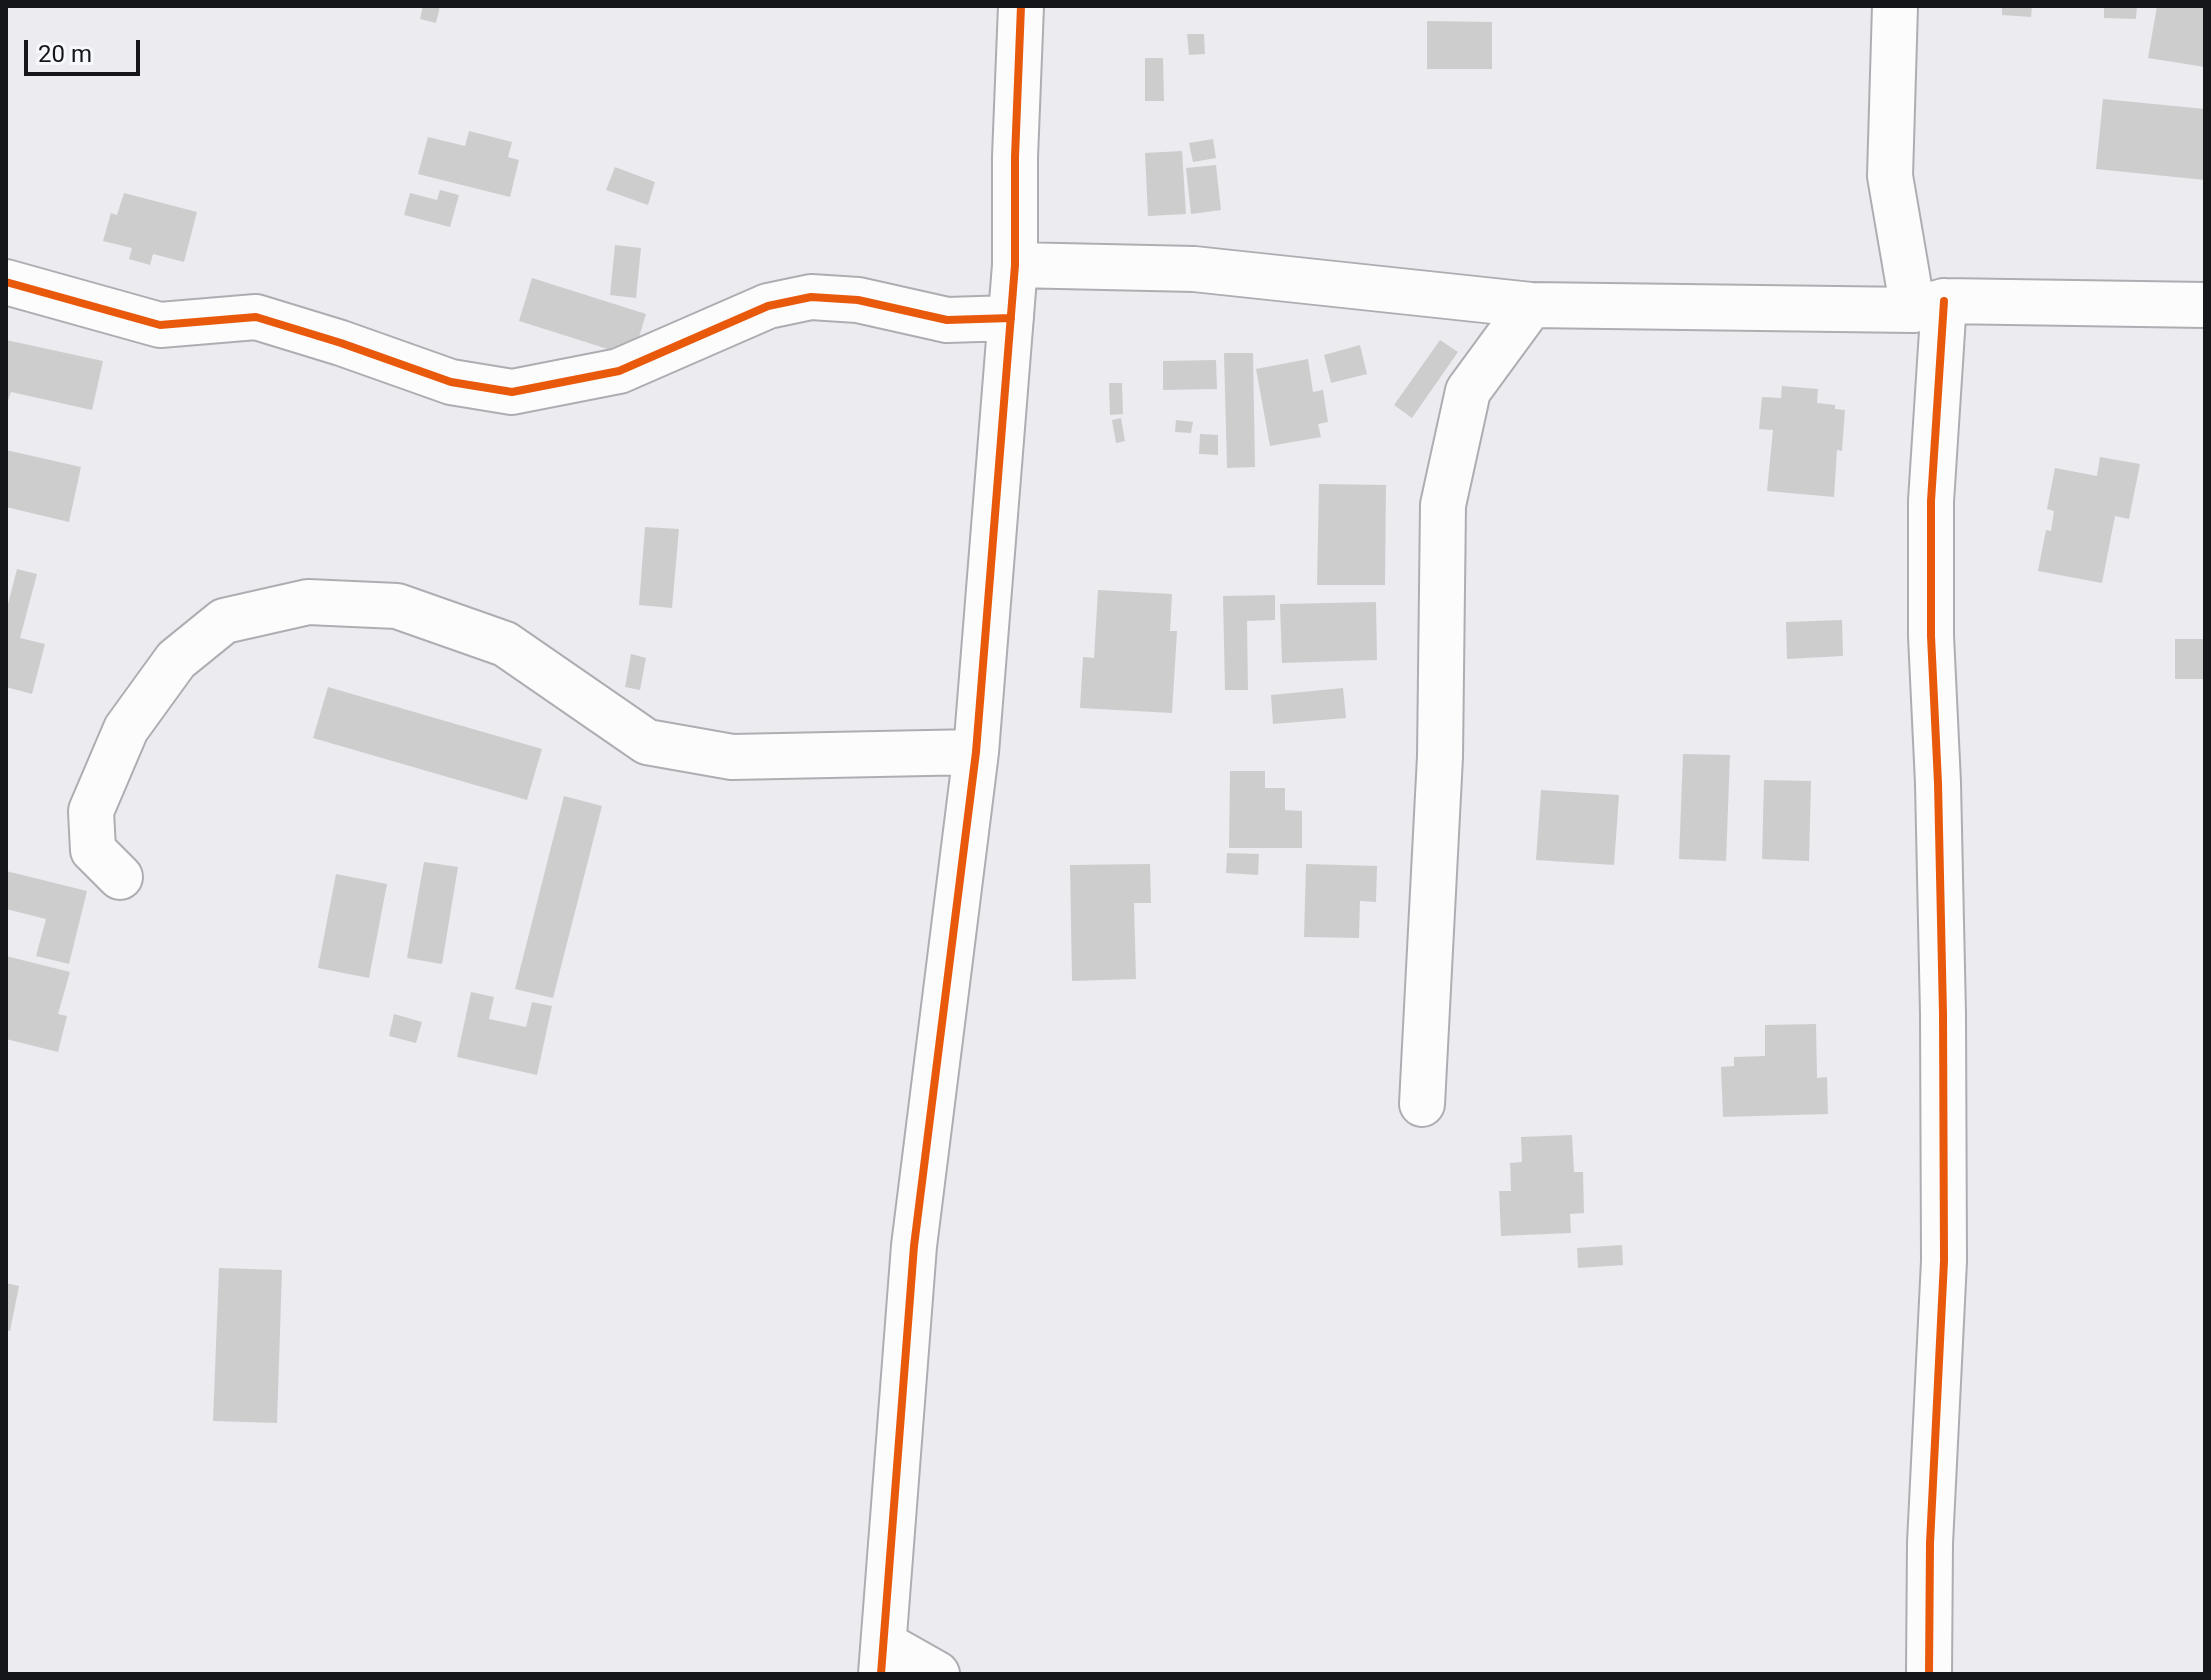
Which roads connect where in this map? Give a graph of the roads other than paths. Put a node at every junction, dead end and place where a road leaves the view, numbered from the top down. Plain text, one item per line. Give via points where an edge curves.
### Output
1 (1021, 6) edge
2 (1895, 6) edge
3 (1015, 265) junction
4 (6, 282) edge
5 (1531, 305) junction
6 (2205, 305) edge
7 (1928, 306) junction
8 (1011, 318) junction
9 (976, 752) junction
10 (120, 877) dead end
11 (1422, 1104) dead end
12 (883, 1659) edge
13 (937, 1674) edge
14 (1929, 1674) edge

1 - 3 street
2 - 7 street via 1890,176
3 - 5 street via 1194,269
3 - 8 street
4 - 8 street via 160,325 256,317 451,382 512,392 619,371 768,306 811,297 858,300 947,320
5 - 7 street
5 - 11 street via 1468,391 1443,505 1440,757
6 - 7 street
7 - 14 street via 1944,1261
8 - 9 street
9 - 10 street via 732,757 647,742 505,644 397,606 308,602 224,621 176,660 126,729 91,811 93,850
9 - 12 street via 914,1246
12 - 13 street

